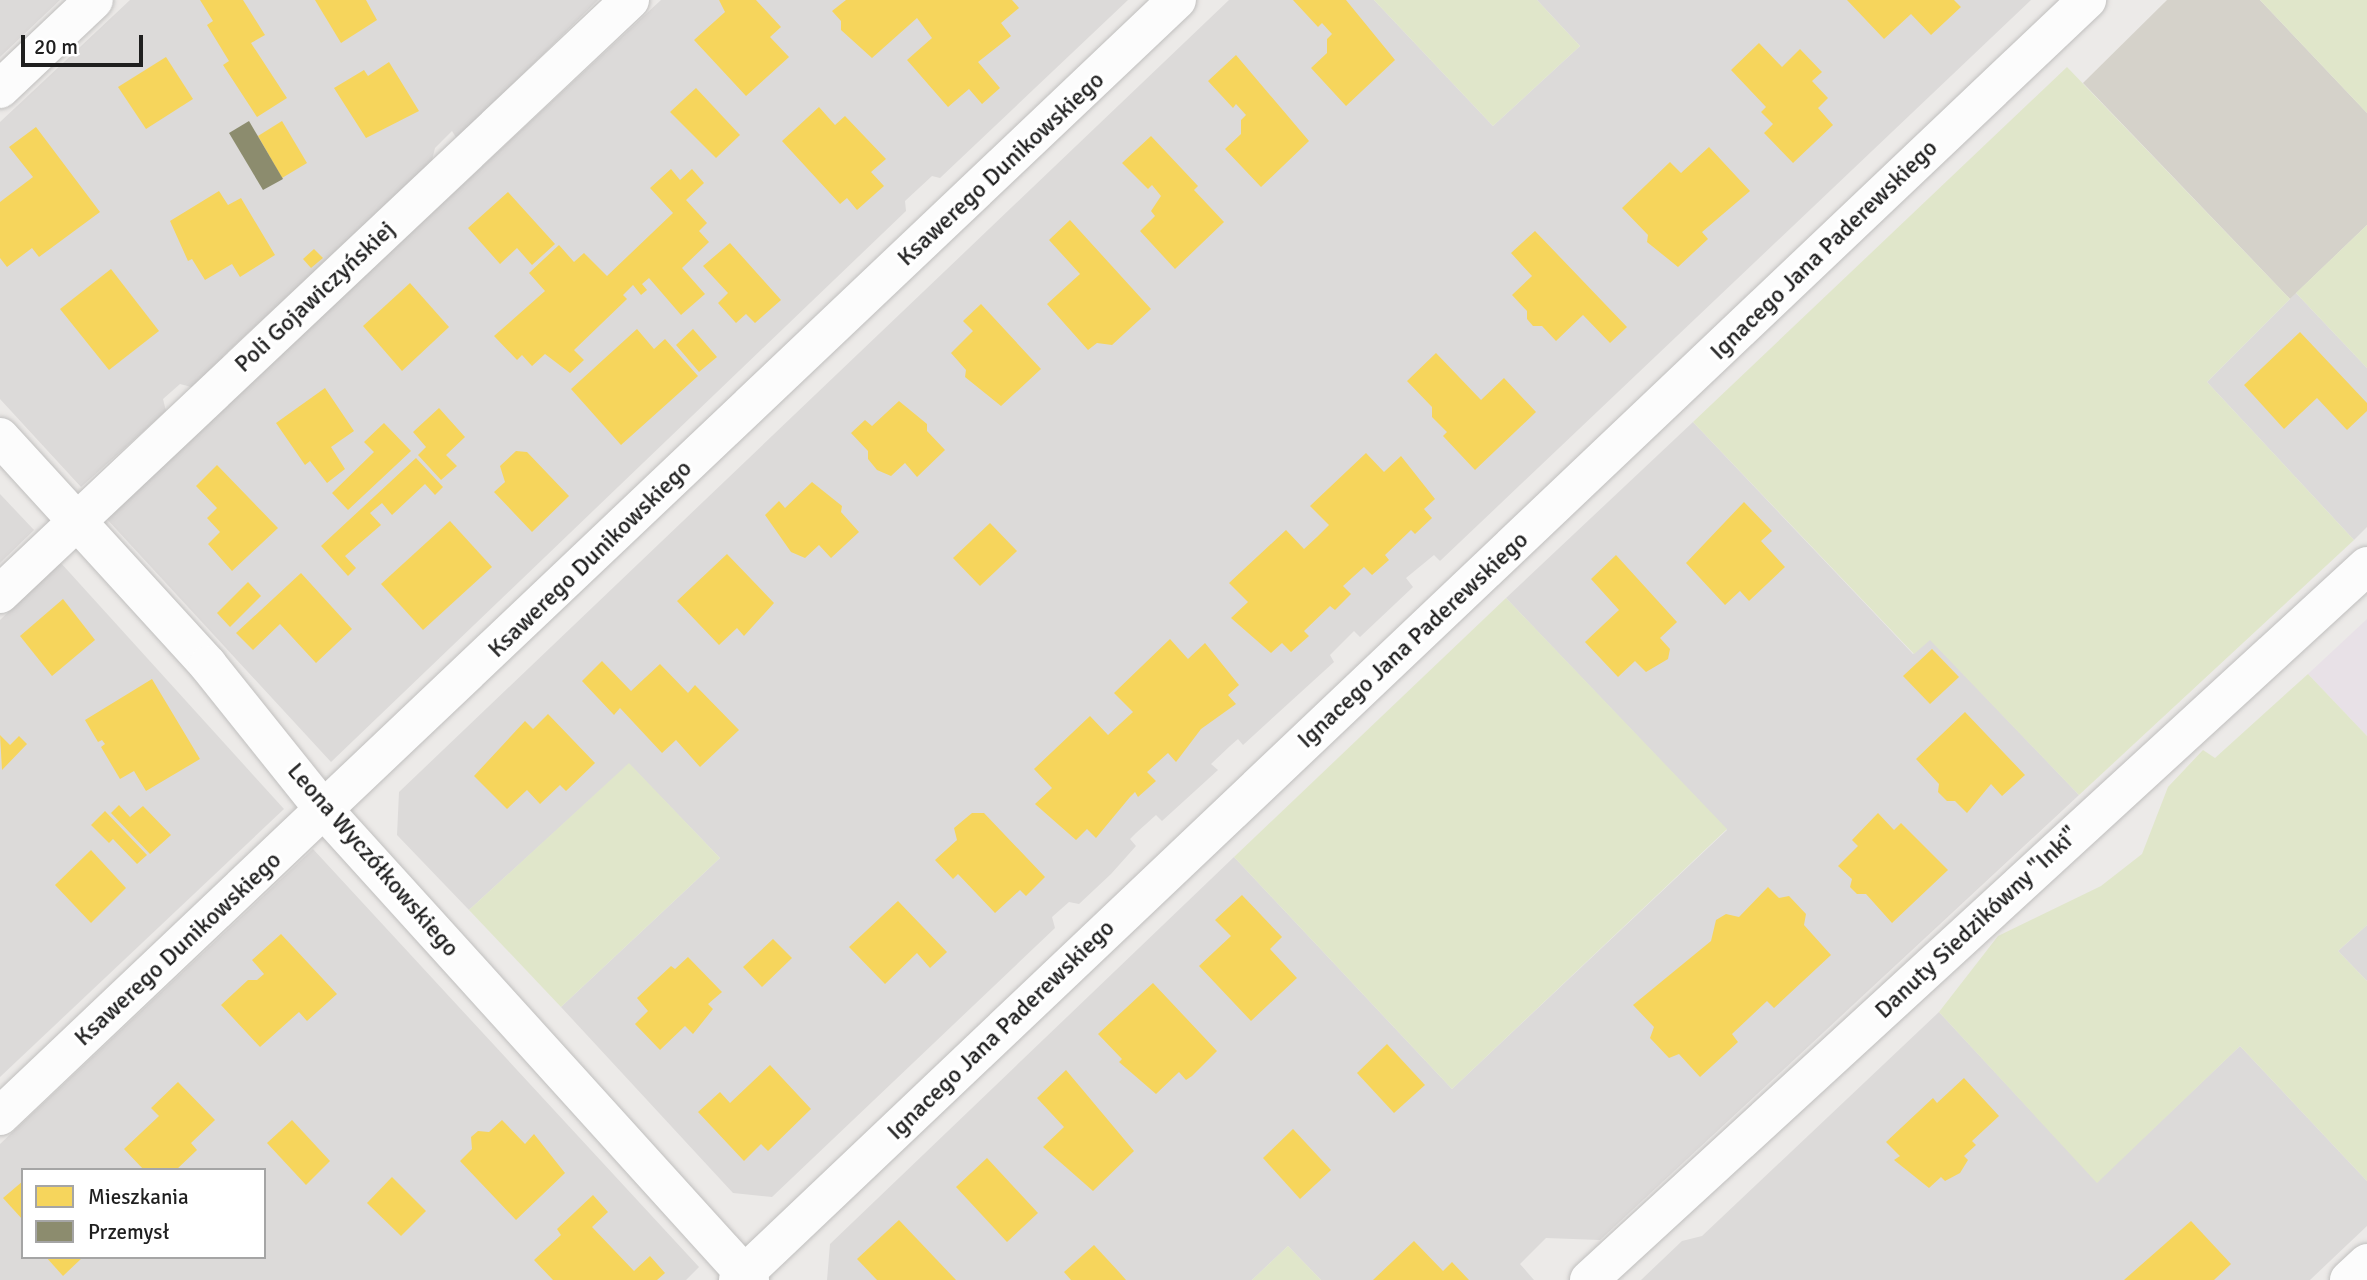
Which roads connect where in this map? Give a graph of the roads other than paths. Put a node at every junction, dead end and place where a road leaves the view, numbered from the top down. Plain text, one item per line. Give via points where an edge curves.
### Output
1 (94, 0) edge
2 (630, 0) edge
3 (1177, 0) edge
4 (2087, 0) edge
5 (0, 89) edge
6 (0, 437) edge
7 (78, 520) junction
8 (2367, 566) edge
9 (0, 594) edge
10 (325, 811) junction
11 (0, 1116) edge
12 (2367, 1263) edge
13 (744, 1278) edge
14 (1588, 1280) edge
15 (2349, 1280) edge

1 - 5 street
2 - 7 street, Poli Gojawiczyńskiej
3 - 10 street, Ksawerego Dunikowskiego
4 - 13 street, Ignacego Jana Paderewskiego
6 - 7 street, Leona Wyczółkowskiego
7 - 9 street, Poli Gojawiczyńskiej
7 - 10 street, Leona Wyczółkowskiego via 208,665
8 - 14 street, Danuty Siedzikówny "Inki"
10 - 11 street, Ksawerego Dunikowskiego
10 - 13 street, Leona Wyczółkowskiego
12 - 15 street

